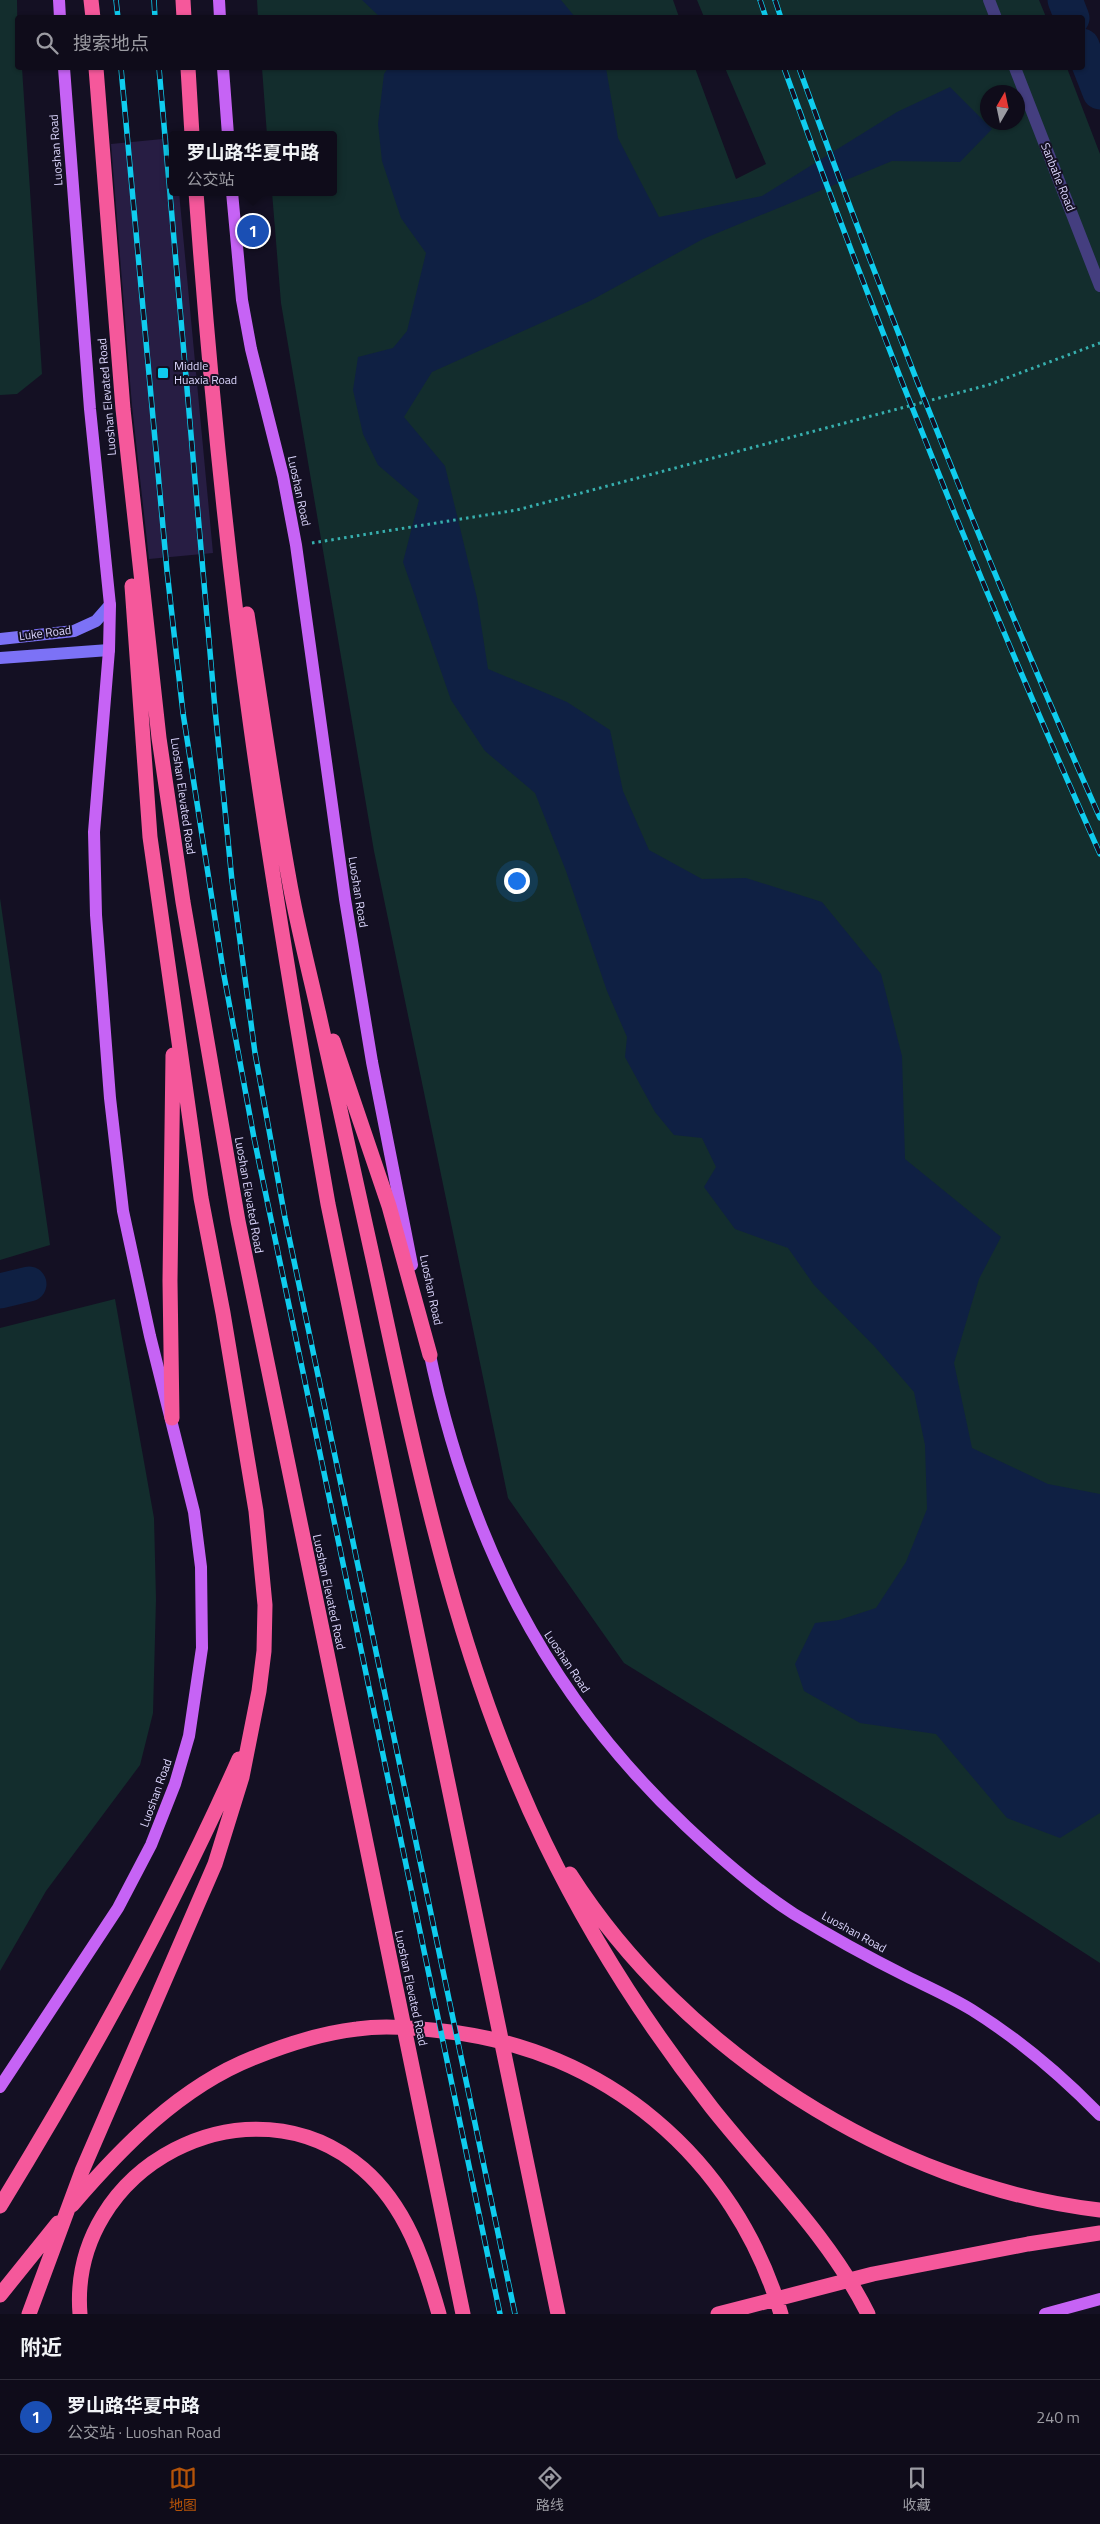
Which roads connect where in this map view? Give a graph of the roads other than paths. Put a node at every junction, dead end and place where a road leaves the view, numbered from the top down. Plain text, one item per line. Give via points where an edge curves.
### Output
1 (59, 0) edge
2 (91, 0) edge
3 (183, 0) edge
4 (219, 0) edge
5 (989, 0) edge
6 (60, 15) edge
7 (93, 15) edge
8 (184, 15) edge
9 (220, 15) edge
10 (995, 15) edge
11 (64, 70) edge
12 (96, 70) edge
13 (188, 70) edge
14 (224, 70) edge
15 (1015, 70) edge
16 (192, 131) edge
17 (228, 131) edge
18 (196, 196) edge
19 (232, 196) edge
20 (1100, 286) edge
21 (213, 402) junction
22 (122, 409) junction
23 (110, 605) junction
24 (0, 639) edge
25 (110, 650) junction
26 (0, 658) edge
27 (290, 883) junction
28 (166, 951) junction
29 (430, 1355) junction
30 (172, 1418) junction
31 (251, 1733) junction
32 (512, 1770) junction
33 (0, 2088) edge
34 (1100, 2115) edge
35 (0, 2206) edge
36 (1100, 2210) edge
37 (1100, 2233) edge
38 (0, 2295) edge
39 (1100, 2299) edge
40 (29, 2314) edge
41 (80, 2314) edge
42 (439, 2314) edge
43 (463, 2314) edge
44 (558, 2314) edge
45 (718, 2314) edge
46 (781, 2314) edge
47 (868, 2314) edge
48 (1045, 2314) edge

1 - 6 main road
2 - 7 highway
3 - 8 highway
4 - 9 main road
5 - 10 street
11 - 23 main road, Luoshan Road via 90,409
12 - 22 highway, Luoshan Elevated Road
13 - 16 highway
14 - 17 main road
15 - 20 street, Sanbahe Road
18 - 21 highway
19 - 29 main road, Luoshan Road via 242,300 251,350 283,476 296,546 370,1053
21 - 27 highway
21 - 44 highway via 250,726 328,1204
22 - 28 highway via 147,798
22 - 43 highway, Luoshan Elevated Road via 159,738 184,911 238,1221
23 - 24 street, Luke Road via 96,621 74,630
23 - 25 main road, Luoshan Road
25 - 26 street, Luke Road
25 - 30 main road, Luoshan Road via 94,832 97,925 110,1098 123,1211 150,1336
27 - 29 highway via 334,1043 389,1206
27 - 32 highway via 390,1339 443,1558 478,1683
28 - 30 highway via 173,1050
28 - 31 highway via 201,1198 223,1313 262,1561 264,1650
29 - 34 main road, Luoshan Road via 467,1494 490,1551 534,1637 605,1740 661,1802 723,1861 790,1912 850,1947 971,2009 1065,2079
30 - 33 main road, Luoshan Road via 194,1512 201,1567 202,1648 189,1736 175,1784 151,1845 118,1908
31 - 35 highway via 196,1854 94,2048
31 - 40 highway via 242,1777 214,1864 82,2171
32 - 36 highway via 549,1840 614,1936 690,2015 734,2054 834,2120 933,2166 1033,2198
32 - 47 highway via 573,1898 626,1990 669,2052 834,2256
37 - 45 highway via 969,2254 873,2274
38 - 46 highway via 112,2160 155,2119 201,2086 251,2058 304,2040 357,2028 411,2028 458,2032 504,2042 559,2060 603,2083 657,2120 709,2174 733,2206 771,2280
39 - 48 main road
41 - 42 highway via 82,2275 91,2241 106,2211 125,2185 152,2162 181,2145 215,2134 254,2129 292,2133 328,2147 362,2168 392,2200 410,2233 428,2275

